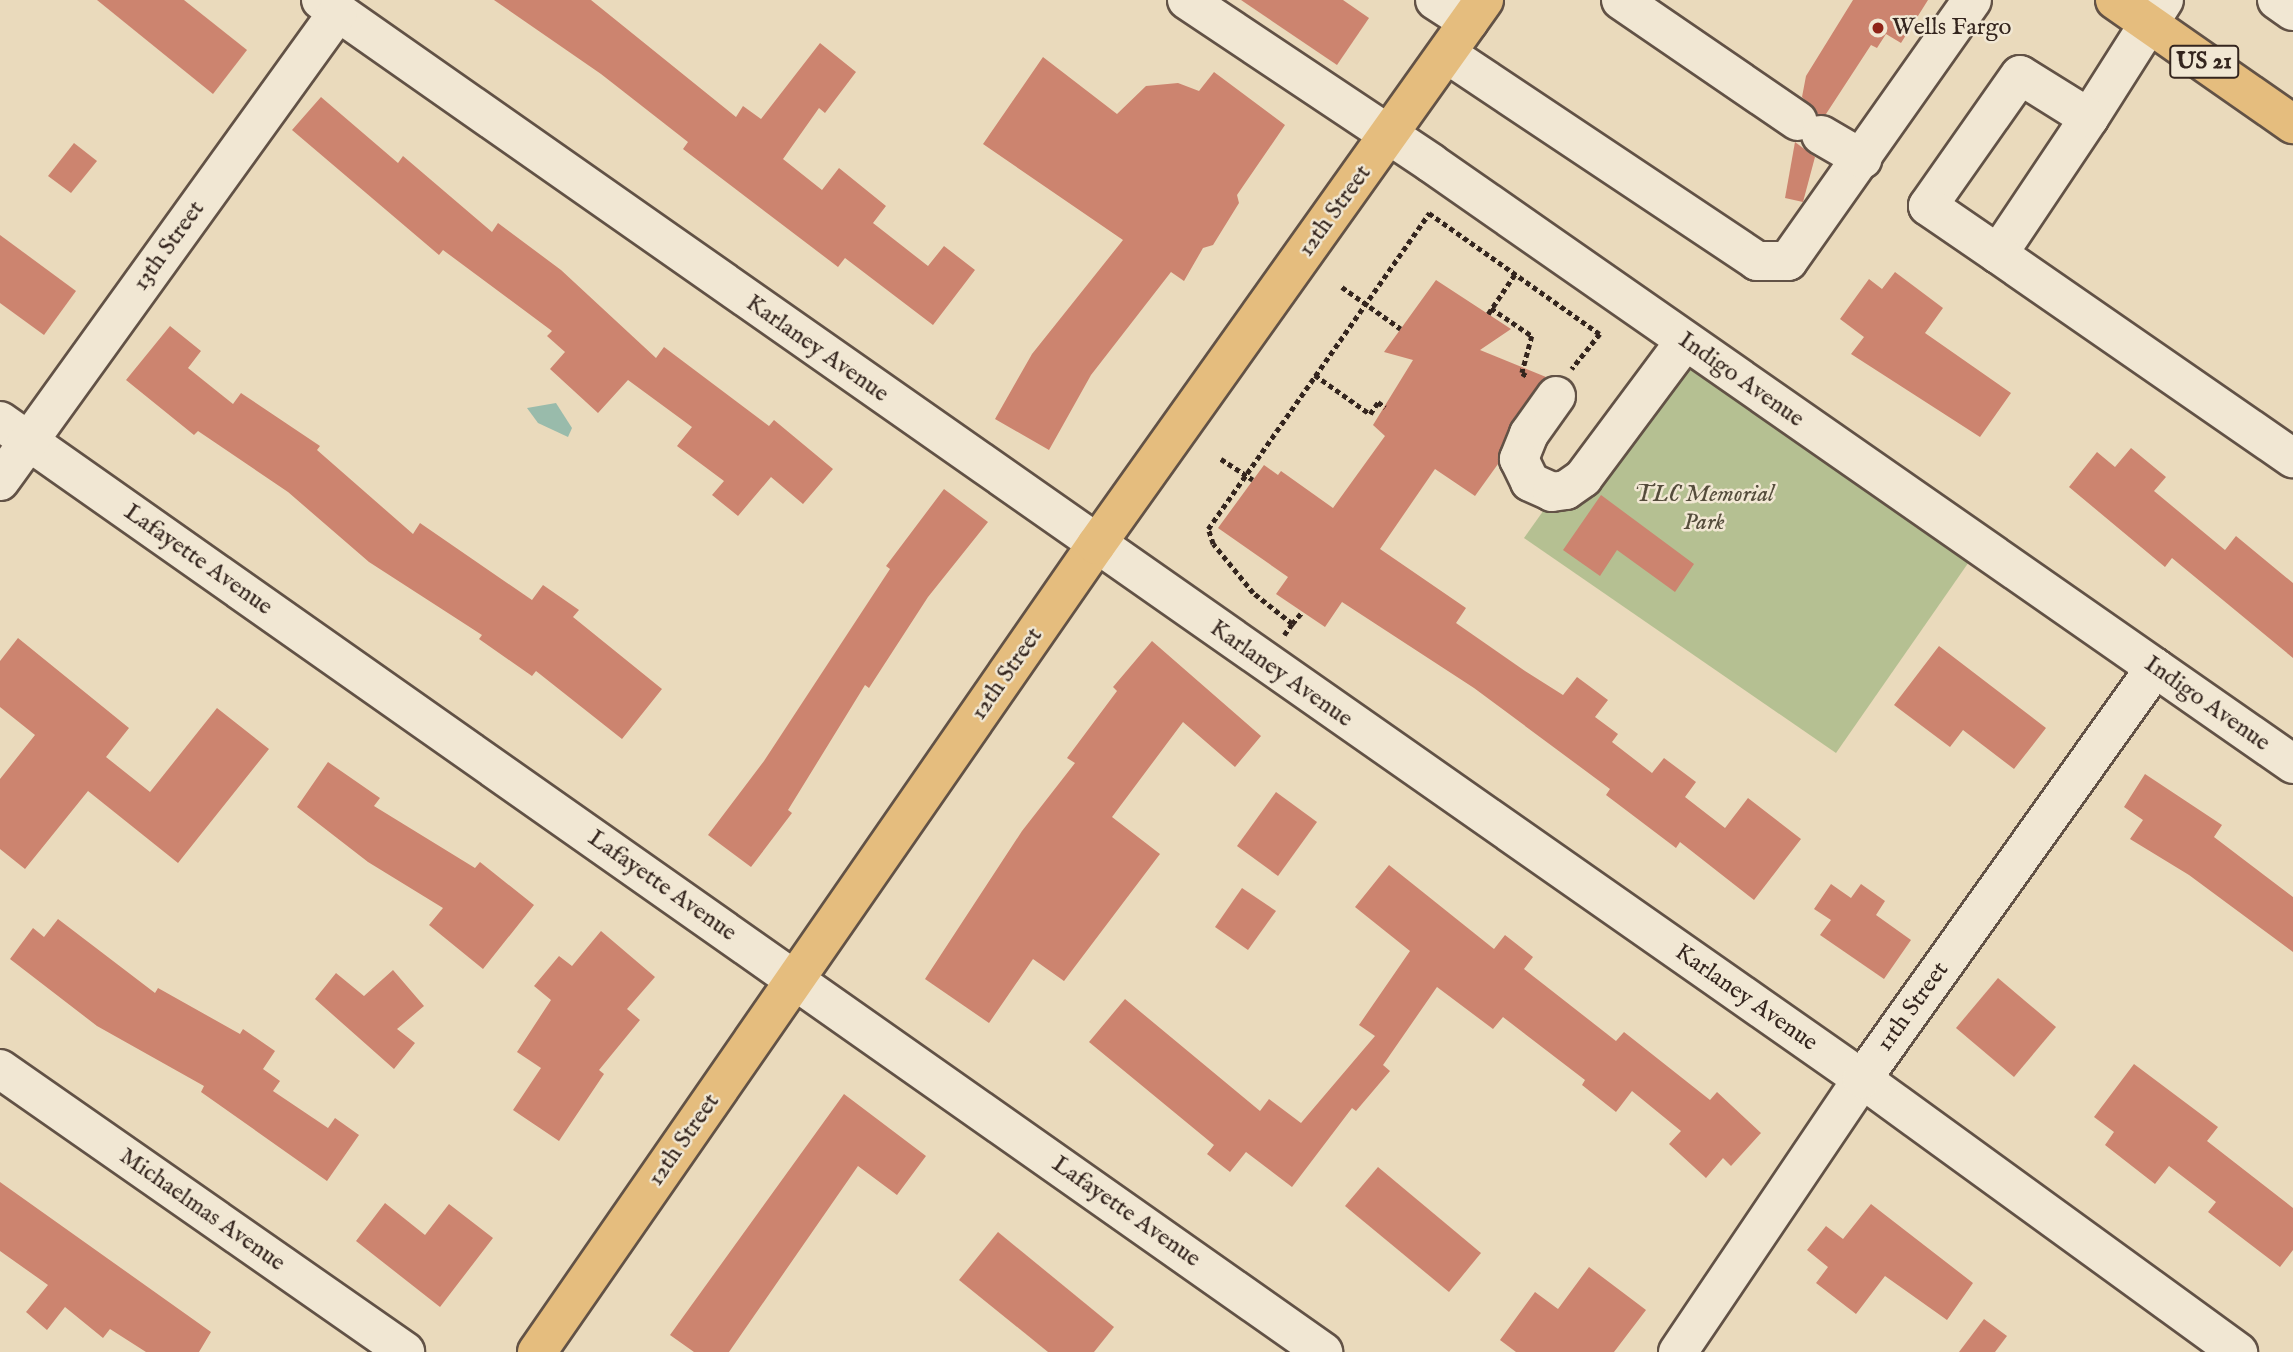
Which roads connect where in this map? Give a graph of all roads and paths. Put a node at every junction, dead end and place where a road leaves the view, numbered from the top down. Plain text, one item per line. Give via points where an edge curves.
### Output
1 (1187, 0) edge
2 (1434, 0) edge
3 (1621, 0) edge
4 (1972, 0) edge
5 (2115, 0) edge
6 (2277, 0) edge
7 (329, 6) edge
8 (1477, 11) edge
9 (2293, 11) edge
10 (2156, 12) edge
11 (1447, 54) junction
12 (2089, 118) junction
13 (2293, 124) edge
14 (1390, 135) junction
15 (1862, 159) junction
16 (1998, 254) junction
17 (1515, 274) junction
18 (1342, 287) dead end
19 (1365, 303) junction
20 (1491, 307) junction
21 (1488, 314) dead end
22 (1401, 329) dead end
23 (1685, 341) junction
24 (1315, 375) junction
25 (1556, 396) junction
26 (1385, 407) dead end
27 (14, 431) edge
28 (2293, 458) edge
29 (1221, 459) dead end
30 (1245, 474) junction
31 (1253, 480) dead end
32 (0, 481) edge
33 (1096, 545) junction
34 (1302, 612) dead end
35 (1292, 624) junction
36 (1264, 663) junction
37 (2155, 668) junction
38 (2293, 764) edge
39 (794, 979) junction
40 (0, 1069) edge
41 (1862, 1079) junction
42 (405, 1352) edge
43 (537, 1352) edge
44 (1323, 1352) edge
45 (1678, 1352) edge
46 (2238, 1352) edge

1 - 14 street, Indigo Avenue
2 - 8 street
3 - 15 street
4 - 15 street
5 - 10 main road, US 21
6 - 9 street
7 - 27 street, 13th Street
7 - 33 street, Karlaney Avenue
8 - 11 main road, 12th Street
10 - 12 street
10 - 13 main road, US 21
11 - 14 main road, 12th Street
11 - 15 street via 1757,261 1788,261
12 - 16 street
12 - 16 street via 2020,75 1928,206
14 - 23 street, Indigo Avenue
14 - 33 main road, 12th Street
16 - 28 street
17 - 19 path via 1429,213
17 - 20 path
17 - 25 path via 1600,334
18 - 19 path
19 - 22 path
19 - 24 path
20 - 21 path
20 - 25 path via 1532,336 1522,373
23 - 25 street via 1583,478 1566,491 1552,492 1530,482 1519,459 1529,433
23 - 37 street, Indigo Avenue
24 - 26 path via 1370,414 1378,402
24 - 30 path
27 - 32 street, 13th Street
27 - 39 street, Lafayette Avenue
29 - 30 path
30 - 31 path
30 - 35 path via 1211,523 1209,537 1253,593
33 - 36 street, Karlaney Avenue
33 - 39 main road, 12th Street
34 - 35 path
35 - 36 path
36 - 41 street, Karlaney Avenue
37 - 38 street, Indigo Avenue
37 - 41 street, 11th Street
39 - 43 main road, 12th Street
39 - 44 street, Lafayette Avenue
40 - 42 street, Michaelmas Avenue
41 - 45 street, 11th Street
41 - 46 street, Karlaney Avenue

